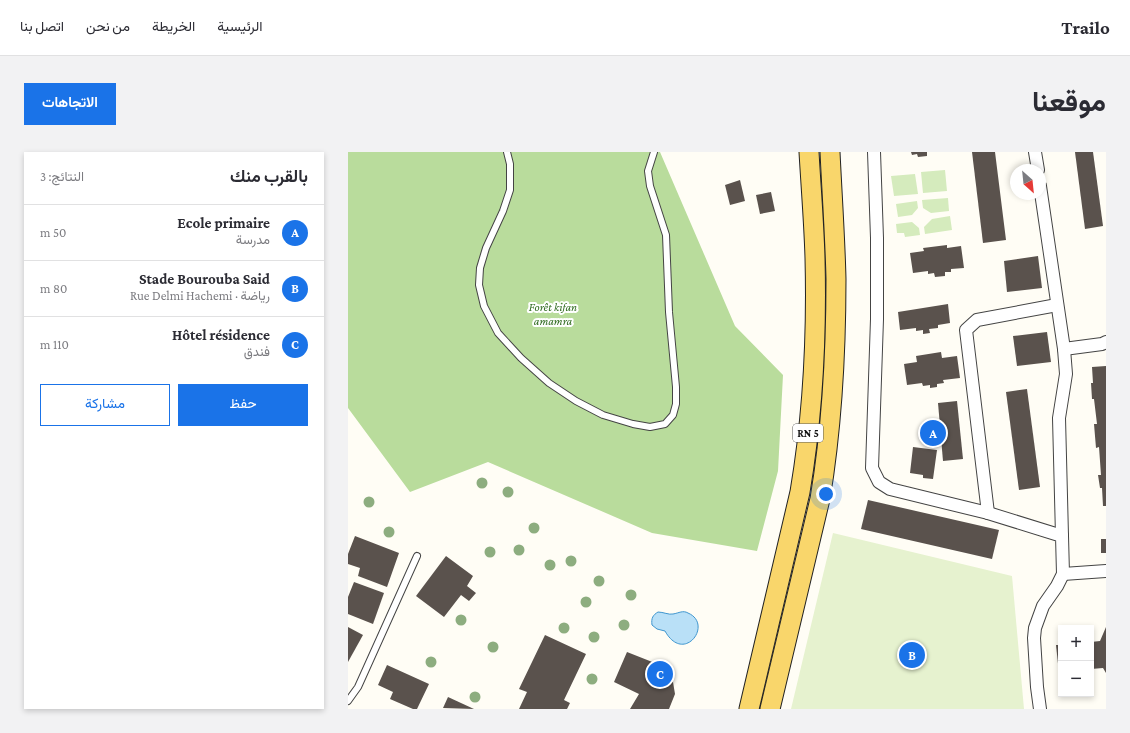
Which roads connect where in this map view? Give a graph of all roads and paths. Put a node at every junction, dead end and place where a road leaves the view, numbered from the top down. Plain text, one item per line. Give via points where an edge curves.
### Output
1 (507, 152) edge
2 (654, 152) edge
3 (808, 152) edge
4 (830, 152) edge
5 (874, 152) edge
6 (1035, 152) edge
7 (1037, 164) edge
8 (1042, 200) edge
9 (1057, 305) junction
10 (1105, 344) edge
11 (1064, 349) junction
12 (988, 513) junction
13 (1062, 536) junction
14 (417, 556) dead end
15 (1106, 571) edge
16 (1063, 574) junction
17 (348, 700) edge
18 (750, 709) edge
19 (770, 709) edge
20 (1040, 709) edge

1 - 2 lane via 510,164 510,190 486,248 480,268 479,285 484,306 498,333 549,383 576,401 603,415 650,427 664,424 673,415 676,399 666,235 650,186 648,171
3 - 18 main road, RN 5 via 815,258 816,327 805,462
4 - 19 main road, RN 5 via 836,278 833,387 825,471
5 - 12 street via 877,319 872,468 879,482 890,489
6 - 7 street
8 - 9 street
9 - 11 street
9 - 12 street via 977,320 966,330
10 - 11 street
11 - 13 street via 1066,374 1059,418
12 - 13 street
13 - 16 street
14 - 17 lane via 358,687
15 - 16 street
16 - 20 street via 1043,606 1035,628

